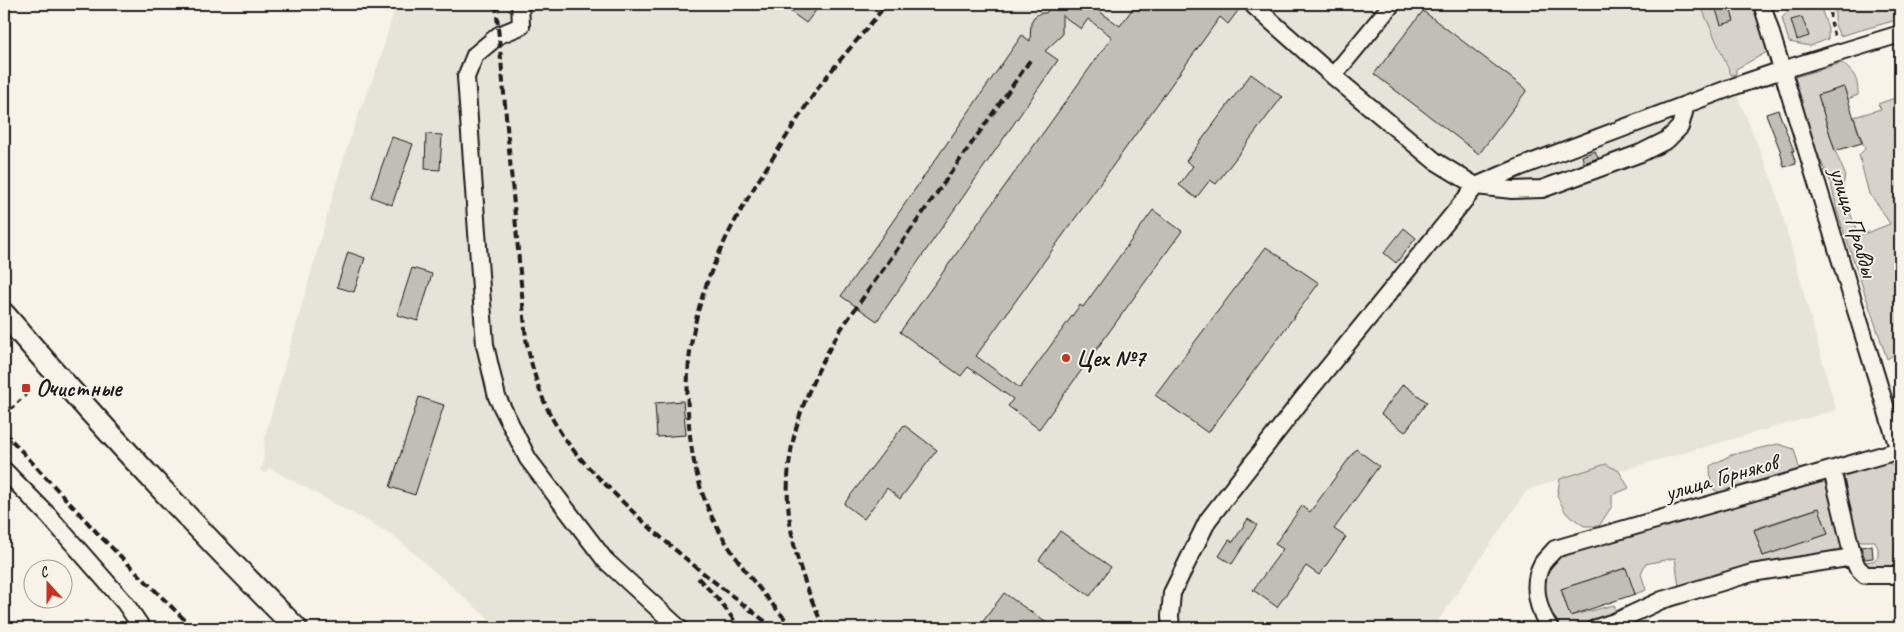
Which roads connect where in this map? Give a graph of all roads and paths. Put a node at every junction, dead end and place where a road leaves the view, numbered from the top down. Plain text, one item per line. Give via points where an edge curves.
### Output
1 (520, 4) edge
2 (1255, 4) edge
3 (1392, 4) edge
4 (1762, 4) edge
5 (1831, 4) edge
6 (1900, 34) edge
7 (1840, 52) junction
8 (1782, 70) junction
9 (1333, 76) junction
10 (1686, 104) junction
11 (1476, 186) junction
12 (4, 314) edge
13 (26, 396) dead end
14 (4, 415) edge
15 (1900, 452) edge
16 (4, 470) edge
17 (1832, 470) junction
18 (1852, 557) junction
19 (1900, 575) edge
20 (142, 628) edge
21 (296, 628) edge
22 (679, 628) edge
23 (1171, 628) edge
24 (1550, 628) edge
25 (1596, 628) edge

1 - 22 street via 521,26 499,35 475,55 466,77 486,345 497,396 528,459 605,560
2 - 9 street
3 - 9 street
4 - 8 street, улица Правды
5 - 7 path via 1832,28
6 - 7 street
7 - 8 street
8 - 10 street
8 - 15 street, улица Правды
9 - 11 street via 1435,161
10 - 11 street
10 - 11 street via 1680,126 1674,133 1641,153 1542,189
11 - 23 street via 1208,520 1172,594
12 - 21 main road via 175,504
13 - 14 path
15 - 17 street, улица Горняков
16 - 20 street via 125,603
17 - 18 street
17 - 24 street, улица Горняков via 1555,549 1542,564 1537,583 1542,617
18 - 19 street via 1865,575
18 - 25 street via 1752,573 1662,600

